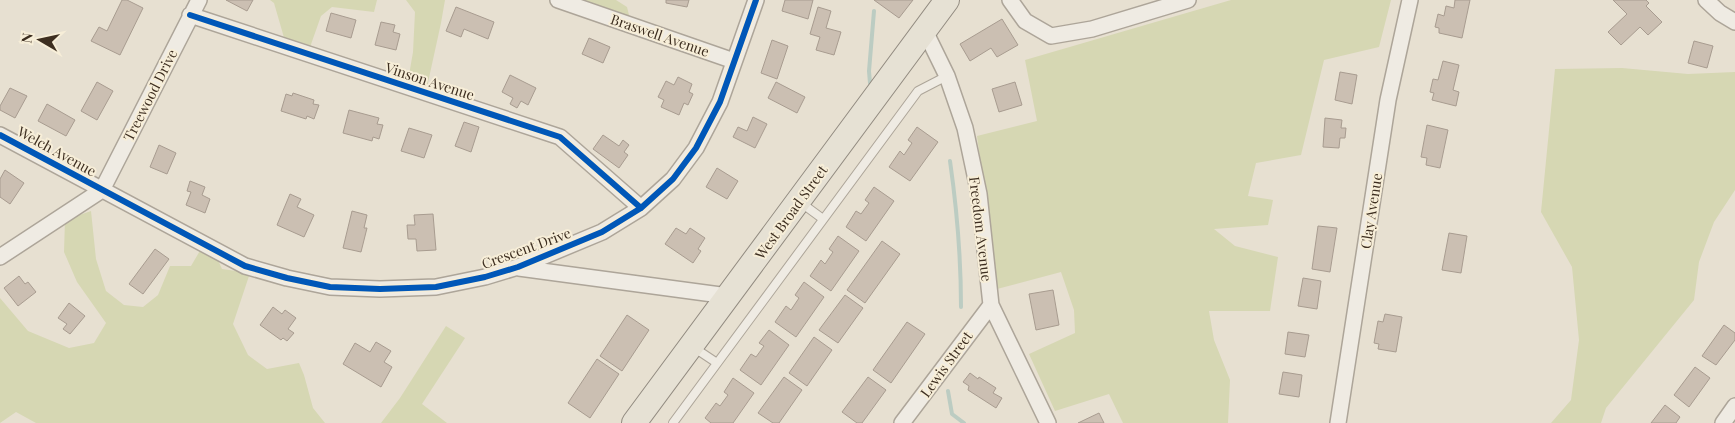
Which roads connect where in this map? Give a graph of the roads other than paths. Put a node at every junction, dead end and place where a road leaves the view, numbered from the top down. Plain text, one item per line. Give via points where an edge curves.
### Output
1 (199, 0) edge
2 (558, 0) edge
3 (756, 0) edge
4 (947, 0) edge
5 (1010, 0) edge
6 (1188, 0) edge
7 (1410, 0) edge
8 (1706, 0) edge
9 (190, 15) junction
10 (1735, 22) edge
11 (924, 31) junction
12 (734, 61) junction
13 (947, 76) junction
14 (0, 135) edge
15 (102, 190) junction
16 (798, 201) junction
17 (641, 208) junction
18 (823, 219) junction
19 (0, 257) edge
20 (518, 268) junction
21 (728, 296) junction
22 (990, 305) junction
23 (692, 346) junction
24 (717, 363) junction
25 (1735, 406) edge
26 (634, 423) edge
27 (673, 423) edge
28 (902, 423) edge
29 (1048, 423) edge
30 (1338, 423) edge
31 (1723, 423) edge

1 - 9 street, Treewood Drive
2 - 12 street, Braswell Avenue
3 - 12 street, Crescent Drive
4 - 11 main road, West Broad Street
5 - 6 street via 1025,21 1051,36 1092,30
7 - 30 street, Clay Avenue via 1388,100
8 - 10 street
9 - 15 street, Treewood Drive
9 - 17 street, Vinson Avenue via 560,137
11 - 13 street, Freedom Avenue
11 - 16 main road, West Broad Street
12 - 17 street, Crescent Drive via 720,102 696,148 673,179
13 - 18 lane via 918,91
13 - 22 street, Freedom Avenue via 965,128 979,194
14 - 15 street, Welch Avenue
15 - 19 street
15 - 20 street, Crescent Drive via 245,266 330,287 436,287
16 - 18 lane
16 - 21 main road, West Broad Street
17 - 20 street, Crescent Drive via 602,232
18 - 24 lane
20 - 21 street
21 - 23 main road, West Broad Street
22 - 28 street, Lewis Street
22 - 29 street, Freedom Avenue
23 - 24 lane
23 - 26 main road, West Broad Street
24 - 27 lane
25 - 31 street

